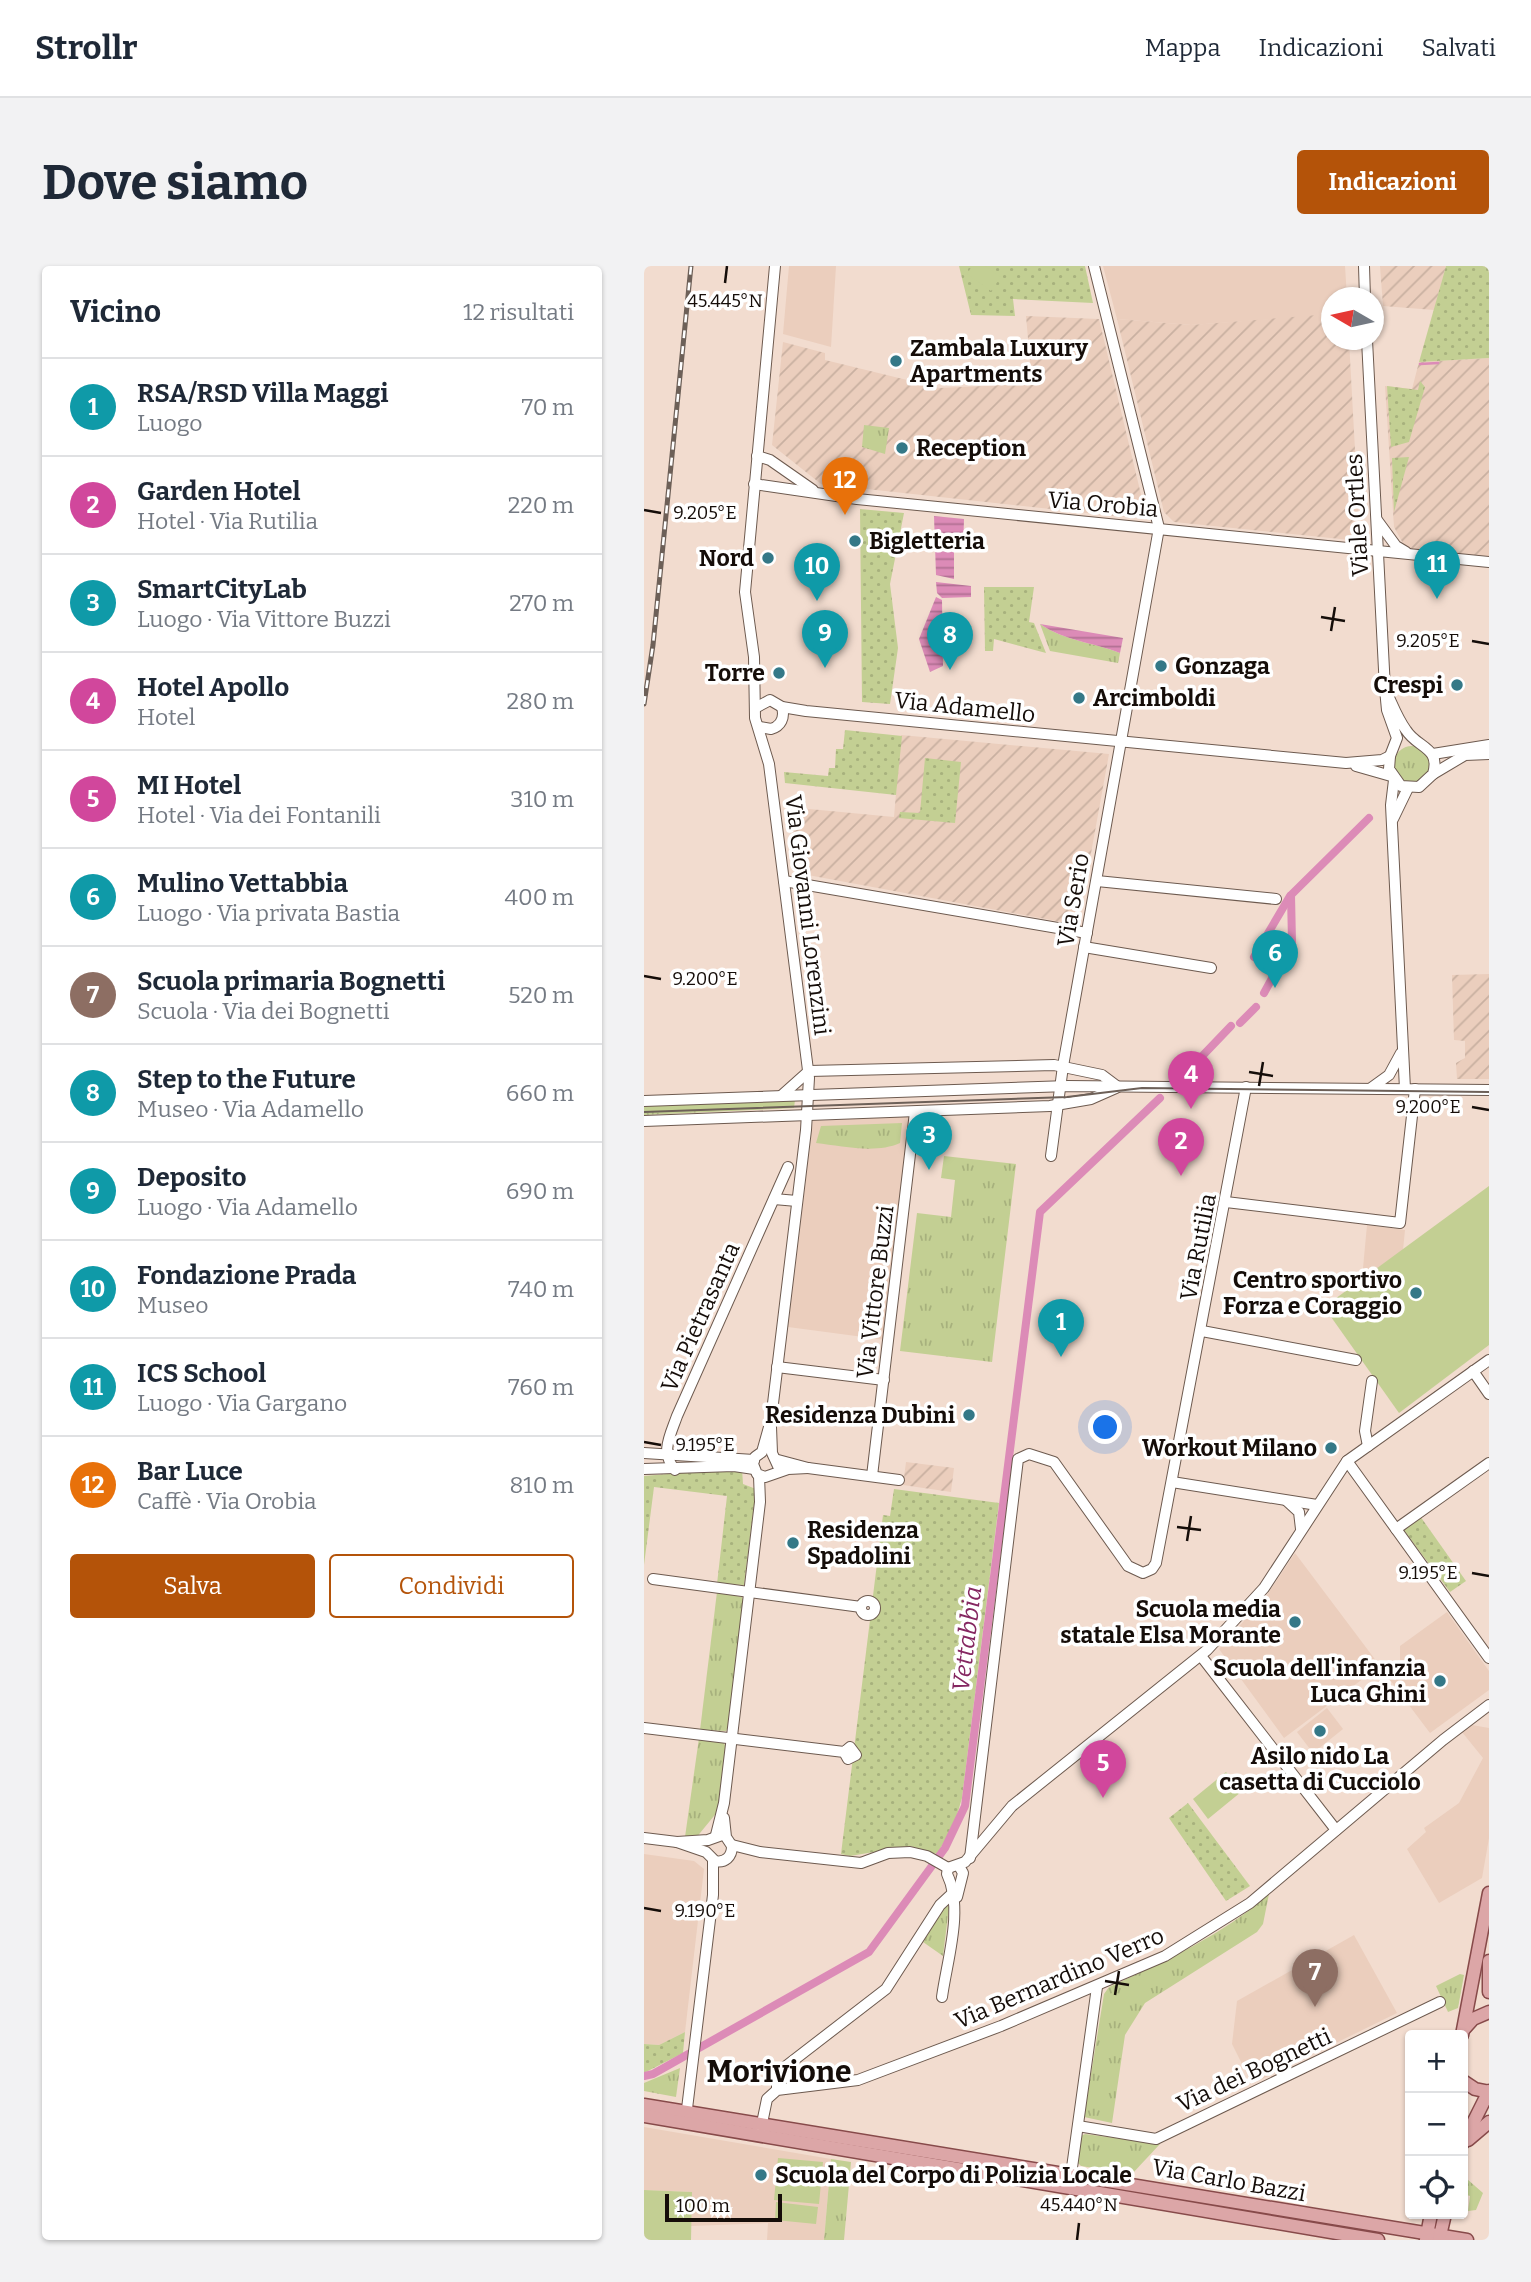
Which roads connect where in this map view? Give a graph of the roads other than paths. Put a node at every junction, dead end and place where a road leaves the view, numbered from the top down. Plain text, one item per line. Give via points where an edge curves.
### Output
1 (775, 266) edge
2 (1094, 266) edge
3 (1364, 266) edge
4 (1365, 287) edge
5 (1368, 350) edge
6 (757, 456) junction
7 (786, 474) junction
8 (754, 484) junction
9 (777, 486) junction
10 (824, 496) junction
11 (1376, 520) junction
12 (1158, 528) junction
13 (1378, 551) junction
14 (1410, 554) junction
15 (1489, 562) edge
16 (754, 657) junction
17 (1385, 689) junction
18 (767, 700) junction
19 (757, 707) junction
20 (783, 712) junction
21 (766, 728) junction
22 (1121, 741) junction
23 (1418, 741) junction
24 (1489, 745) edge
25 (1392, 752) junction
26 (1433, 754) junction
27 (1489, 754) edge
28 (1346, 763) junction
29 (1433, 775) junction
30 (1393, 778) junction
31 (1408, 788) junction
32 (1392, 824) junction
33 (784, 881) junction
34 (1097, 881) junction
35 (1276, 899) dead end
36 (1087, 933) junction
37 (1084, 947) junction
38 (1211, 968) dead end
39 (1403, 1045) junction
40 (1063, 1066) junction
41 (809, 1071) junction
42 (1060, 1087) junction
43 (1118, 1087) junction
44 (1247, 1087) junction
45 (1369, 1089) junction
46 (1410, 1089) junction
47 (1489, 1090) edge
48 (809, 1095) junction
49 (781, 1096) junction
50 (644, 1101) edge
51 (1058, 1105) junction
52 (915, 1112) junction
53 (808, 1116) junction
54 (780, 1118) junction
55 (644, 1121) edge
56 (805, 1137) junction
57 (1051, 1156) dead end
58 (788, 1167) dead end
59 (774, 1199) junction
60 (797, 1201) junction
61 (1226, 1202) junction
62 (1202, 1331) junction
63 (1356, 1360) dead end
64 (1489, 1360) edge
65 (777, 1367) junction
66 (1473, 1371) junction
67 (884, 1380) junction
68 (1371, 1381) dead end
69 (1489, 1394) edge
70 (1368, 1446) junction
71 (644, 1453) edge
72 (666, 1453) junction
73 (1347, 1461) junction
74 (1489, 1463) edge
75 (765, 1465) junction
76 (644, 1469) edge
77 (675, 1470) junction
78 (872, 1476) junction
79 (899, 1480) dead end
80 (1172, 1482) junction
81 (1287, 1501) junction
82 (1317, 1505) junction
83 (1301, 1530) junction
84 (1396, 1530) junction
85 (653, 1579) dead end
86 (749, 1593) junction
87 (861, 1606) dead end
88 (1201, 1656) junction
89 (1489, 1658) edge
90 (1489, 1705) edge
91 (644, 1728) edge
92 (732, 1740) junction
93 (844, 1752) dead end
94 (974, 1824) junction
95 (994, 1826) junction
96 (1336, 1830) junction
97 (644, 1838) edge
98 (677, 1842) junction
99 (723, 1842) junction
100 (713, 1858) junction
101 (970, 1858) junction
102 (951, 1867) junction
103 (961, 1879) junction
104 (950, 1880) junction
105 (954, 1892) junction
106 (1489, 1893) edge
107 (955, 1904) junction
108 (1489, 1968) edge
109 (1097, 1987) junction
110 (1489, 1992) edge
111 (943, 1997) dead end
112 (1440, 2002) dead end
113 (1489, 2012) edge
114 (1463, 2030) edge
115 (1464, 2030) edge
116 (1468, 2085) edge
117 (777, 2090) junction
118 (1489, 2092) edge
119 (644, 2105) edge
120 (644, 2116) edge
121 (686, 2117) junction
122 (1489, 2122) edge
123 (1078, 2126) junction
124 (761, 2130) junction
125 (1468, 2134) edge
126 (1468, 2140) edge
127 (1071, 2174) junction
128 (1069, 2189) junction
129 (1430, 2219) edge
130 (1445, 2219) edge
131 (1426, 2237) edge
132 (1440, 2238) edge
133 (1378, 2240) edge
134 (1467, 2240) edge

1 - 6 street, Via Giovanni Lorenzini
2 - 12 street
3 - 4 street
5 - 11 street, Viale Ortles
6 - 7 street
6 - 8 street, Via Giovanni Lorenzini
7 - 9 street
7 - 10 street
8 - 9 street, Via Orobia
8 - 16 street, Via Giovanni Lorenzini via 745,592
9 - 10 street, Via Orobia
10 - 12 street, Via Orobia
11 - 13 street, Viale Ortles
11 - 14 street via 1396,546
12 - 13 street, Via Orobia
12 - 22 street, Via Serio
13 - 14 street, Via Orobia
13 - 17 street, Viale Ortles
14 - 15 street, Via Orobia
16 - 18 street, Via Giovanni Lorenzini
16 - 19 street, Via Giovanni Lorenzini
17 - 23 street, Viale Ortles via 1408,734
17 - 25 street, Viale Ortles via 1397,738
18 - 19 street
18 - 20 street via 776,701
19 - 21 street, Via Giovanni Lorenzini via 755,718
20 - 21 street via 779,725
20 - 22 street, Via Adamello via 806,710
21 - 33 street, Via Giovanni Lorenzini
22 - 28 street, Via Adamello
22 - 34 street, Via Serio
23 - 25 street via 1403,742
23 - 26 street, Viale Ortles
24 - 26 street
25 - 28 street via 1382,760
25 - 30 street, Viale Ortles
26 - 29 street
27 - 29 street via 1465,755
28 - 30 street
29 - 31 street via 1422,786
30 - 31 street
30 - 32 street, Viale Ortles
31 - 32 street, Viale Ortles
32 - 39 street, Viale Ortles
33 - 36 street
33 - 41 street, Via Giovanni Lorenzini
34 - 35 street
34 - 36 street, Via Serio
36 - 37 street, Via Serio
37 - 38 street
37 - 40 street, Via Serio
39 - 45 street via 1394,1069
39 - 46 street, Viale Ortles
40 - 41 street
40 - 42 street, Via Serio
40 - 43 street via 1102,1075
41 - 48 street, Via Giovanni Lorenzini
41 - 49 street
42 - 43 street
42 - 48 street
42 - 51 street, Via Serio
43 - 44 street
43 - 51 street via 1091,1099
44 - 45 street
44 - 61 street, Via Rutilia
45 - 46 street
46 - 47 street
46 - 61 street, Viale Ortles via 1400,1223
48 - 49 street
48 - 53 street, Via Giovanni Lorenzini
49 - 50 street
51 - 52 street
51 - 57 street, Via Serio
52 - 53 street
52 - 67 street, Via Vittore Buzzi
53 - 54 street
53 - 56 street, Via Giovanni Lorenzini
54 - 55 street
54 - 56 street
56 - 60 street, Via Giovanni Lorenzini
58 - 59 street, Via Pietrasanta
59 - 60 street
59 - 72 street, Via Pietrasanta via 677,1416
60 - 65 street, Via Giovanni Lorenzini
61 - 62 street, Via Rutilia
62 - 63 street, Via Rutilia
62 - 80 street, Via Rutilia
64 - 66 street
65 - 67 street
65 - 75 street, Via Giovanni Lorenzini
66 - 69 street
66 - 70 street
67 - 78 street, Via Vittore Buzzi
68 - 70 street via 1365,1431
70 - 73 street
71 - 72 street
72 - 75 street
72 - 77 street
73 - 82 street
73 - 84 street
74 - 84 street
75 - 77 street
75 - 78 street
75 - 86 street
76 - 77 street
78 - 79 street
80 - 81 street
80 - 94 street, Via Rutilia via 1156,1563 1143,1573 1128,1566 1054,1462 1024,1454 1017,1463
81 - 82 street
81 - 83 street via 1299,1511
82 - 83 street
83 - 88 street via 1264,1588
84 - 89 street
85 - 86 street
86 - 87 street
86 - 92 street
88 - 95 street via 1012,1806
88 - 96 street
90 - 96 street, Via Bernardino Verro
91 - 92 street
92 - 93 street
92 - 99 street
94 - 95 street
94 - 101 street
95 - 101 street
96 - 109 street, Via Bernardino Verro via 1236,1913 1165,1956
97 - 98 street
98 - 99 street
98 - 100 street
99 - 100 street
99 - 100 street
99 - 102 street via 760,1852 861,1863 899,1852 927,1856
100 - 121 street via 713,1895
101 - 102 street
102 - 103 street via 963,1873
102 - 104 street
103 - 104 street
103 - 107 street
104 - 105 street
105 - 107 street
105 - 117 street via 940,1905 886,1989 781,2070
106 - 114 main road
107 - 111 street
108 - 110 main road
109 - 117 street, Via Bernardino Verro via 858,2080
109 - 123 street
112 - 123 street, Via dei Bognetti via 1156,2139
113 - 115 main road via 1473,2019
116 - 118 main road
117 - 124 street via 767,2099
118 - 125 main road
119 - 121 main road, Via Carlo Bazzi
120 - 121 main road, Via Carlo Bazzi
121 - 124 main road, Via Carlo Bazzi
122 - 126 main road
123 - 127 street
124 - 127 main road, Via Carlo Bazzi
124 - 128 main road, Via Carlo Bazzi
127 - 128 street
127 - 131 main road, Via Carlo Bazzi
128 - 133 main road, Via Carlo Bazzi
129 - 131 main road
130 - 132 main road
131 - 132 main road, Via Carlo Bazzi
132 - 134 main road, Via Carlo Bazzi

